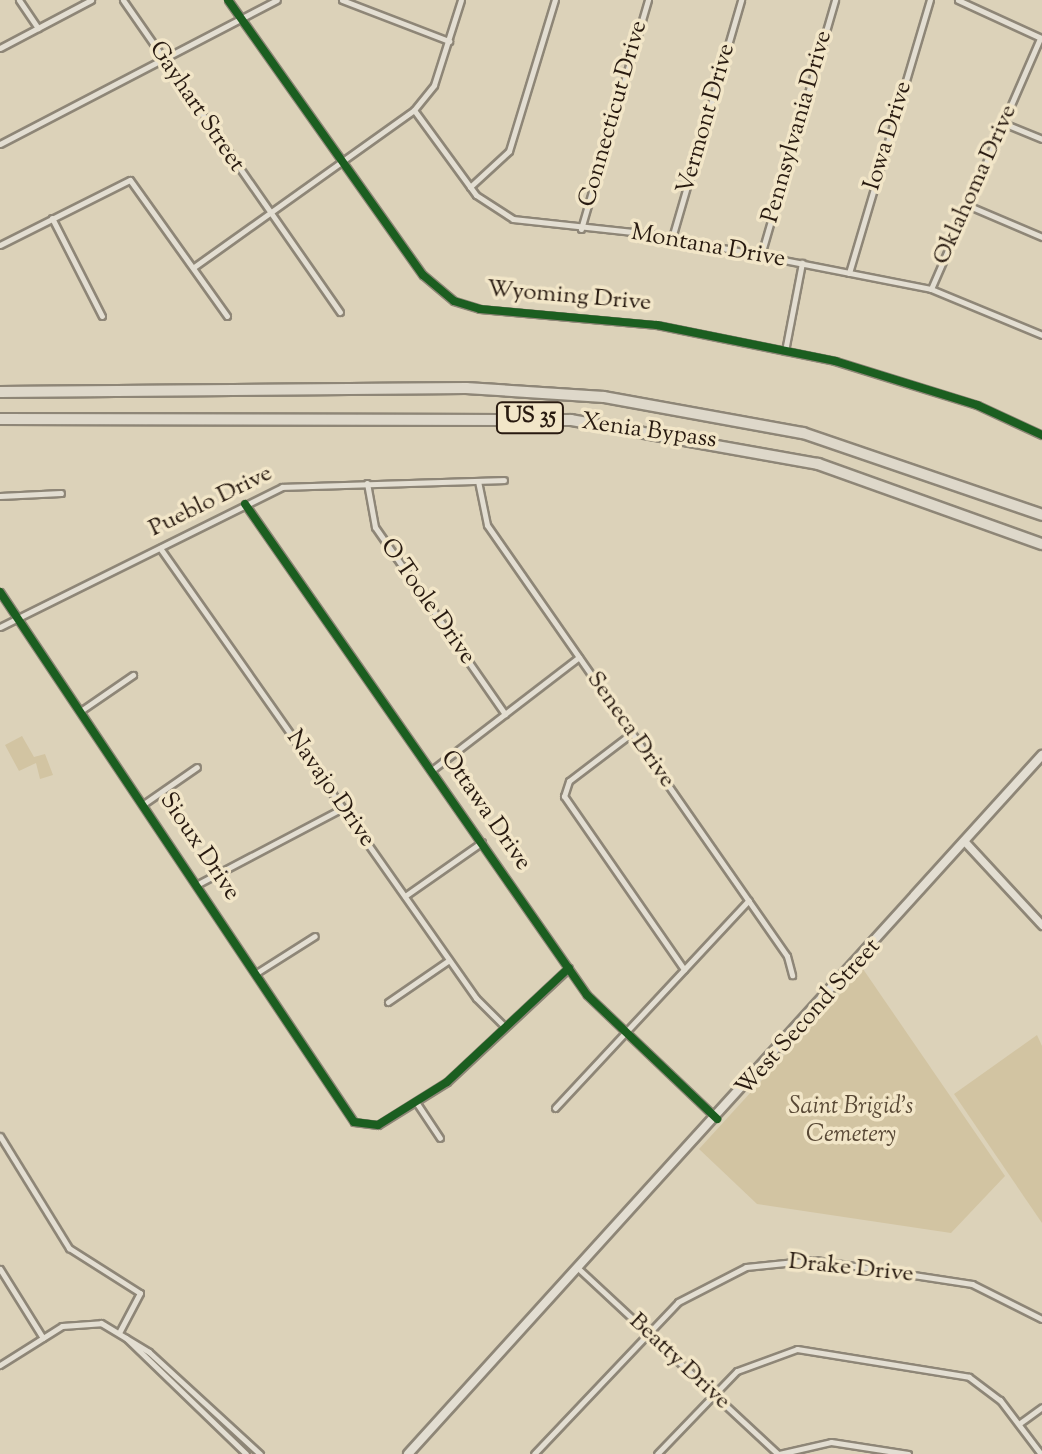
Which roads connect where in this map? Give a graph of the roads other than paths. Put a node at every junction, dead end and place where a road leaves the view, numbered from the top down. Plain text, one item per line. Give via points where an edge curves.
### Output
1 (19, 0) edge
2 (91, 0) edge
3 (123, 0) edge
4 (228, 0) edge
5 (277, 0) edge
6 (342, 0) edge
7 (461, 0) edge
8 (555, 0) edge
9 (648, 0) edge
10 (741, 0) edge
11 (835, 0) edge
12 (930, 0) edge
13 (958, 0) edge
14 (241, 19) junction
15 (38, 28) junction
16 (1041, 38) edge
17 (449, 41) junction
18 (0, 48) edge
19 (164, 58) junction
20 (414, 110) junction
21 (1003, 123) junction
22 (1042, 139) edge
23 (0, 144) edge
24 (343, 162) junction
25 (470, 187) junction
26 (967, 205) junction
27 (270, 213) junction
28 (52, 218) junction
29 (581, 229) junction
30 (1042, 237) edge
31 (672, 238) junction
32 (0, 245) edge
33 (761, 255) junction
34 (802, 263) junction
35 (194, 267) junction
36 (849, 273) junction
37 (931, 289) junction
38 (340, 312) dead end
39 (102, 316) dead end
40 (227, 316) dead end
41 (1042, 335) edge
42 (785, 351) junction
43 (0, 390) edge
44 (0, 422) edge
45 (1042, 435) edge
46 (504, 480) dead end
47 (478, 481) junction
48 (367, 483) junction
49 (61, 493) dead end
50 (0, 496) edge
51 (245, 504) junction
52 (1042, 515) edge
53 (1042, 544) edge
54 (160, 548) junction
55 (0, 592) edge
56 (18, 618) junction
57 (0, 627) edge
58 (579, 657) junction
59 (133, 675) dead end
60 (82, 710) junction
61 (505, 714) junction
62 (632, 733) junction
63 (1042, 755) edge
64 (197, 767) dead end
65 (432, 770) junction
66 (145, 803) junction
67 (343, 808) junction
68 (482, 842) junction
69 (966, 843) junction
70 (200, 883) junction
71 (405, 896) junction
72 (749, 900) junction
73 (1042, 925) edge
74 (315, 936) dead end
75 (449, 960) junction
76 (569, 968) junction
77 (684, 969) junction
78 (258, 972) junction
79 (792, 975) dead end
80 (388, 1002) dead end
81 (504, 1026) junction
82 (625, 1032) junction
83 (416, 1102) junction
84 (555, 1108) dead end
85 (717, 1119) junction
86 (0, 1136) edge
87 (440, 1138) dead end
88 (0, 1269) edge
89 (580, 1270) junction
90 (1042, 1319) edge
91 (120, 1331) junction
92 (648, 1333) junction
93 (43, 1338) junction
94 (0, 1365) edge
95 (713, 1393) junction
96 (1042, 1407) edge
97 (1020, 1423) junction
98 (246, 1454) edge
99 (260, 1454) edge
100 (408, 1454) edge
101 (534, 1454) edge
102 (657, 1454) edge
103 (779, 1454) edge
104 (908, 1454) edge
105 (1041, 1454) edge

1 - 15 street
2 - 15 street
3 - 19 street, Gayhart Street
4 - 14 street, Wyoming Drive
5 - 14 street
6 - 17 street
7 - 17 street
8 - 25 street via 509,151
9 - 29 street, Connecticut Drive
10 - 31 street, Vermont Drive
11 - 33 street, Pennsylvania Drive
12 - 36 street, Iowa Drive
13 - 16 street
14 - 19 street
14 - 24 street, Wyoming Drive
15 - 18 street
16 - 21 street, Oklahoma Drive
17 - 20 street via 434,85
19 - 23 street
19 - 27 street, Gayhart Street
20 - 24 street
20 - 25 street, Montana Drive
21 - 22 street
21 - 26 street, Oklahoma Drive
24 - 27 street
24 - 42 street, Wyoming Drive via 423,275 454,301 480,309 657,325
25 - 29 street, Montana Drive via 513,219
26 - 30 street
26 - 37 street, Oklahoma Drive
27 - 35 street
27 - 38 street, Gayhart Street
28 - 32 street
28 - 35 street via 130,180
28 - 39 street
29 - 31 street, Montana Drive
31 - 33 street, Montana Drive
33 - 34 street, Montana Drive
34 - 36 street, Montana Drive
34 - 42 street
35 - 40 street
36 - 37 street, Montana Drive
37 - 41 street, Montana Drive
42 - 45 street, Wyoming Drive via 977,405
43 - 52 highway, Xenia Bypass / US 35 via 466,388 604,397 803,433
44 - 53 highway, Xenia Bypass / US 35 via 503,416 656,431 853,474
46 - 47 street, Pueblo Drive
47 - 48 street, Pueblo Drive
47 - 58 street, Seneca Drive via 487,525
48 - 51 street, Pueblo Drive via 297,484
48 - 61 street, O Toole Drive via 375,527
49 - 50 street
51 - 54 street, Pueblo Drive
51 - 65 street, Ottawa Drive
54 - 56 street, Pueblo Drive
54 - 67 street, Navajo Drive
55 - 56 street, Sioux Drive
56 - 57 street, Pueblo Drive
56 - 60 street, Sioux Drive
58 - 61 street
58 - 62 street, Seneca Drive
59 - 60 street
60 - 66 street, Sioux Drive
61 - 65 street
62 - 72 street, Seneca Drive
62 - 77 street via 569,781 564,796
63 - 69 main road, West Second Street
64 - 66 street
65 - 68 street, Ottawa Drive
66 - 70 street, Sioux Drive
67 - 70 street
67 - 71 street, Navajo Drive
68 - 71 street
68 - 76 street, Ottawa Drive
69 - 73 street
69 - 85 main road, West Second Street
70 - 78 street, Sioux Drive
71 - 75 street, Navajo Drive
72 - 77 street
72 - 79 street, Seneca Drive via 787,956
74 - 78 street
75 - 80 street
75 - 81 street, Navajo Drive
76 - 81 street
76 - 82 street, Ottawa Drive
77 - 82 street
78 - 83 street, Sioux Drive via 361,1126 378,1125
81 - 83 street via 457,1075
82 - 84 street
82 - 85 street, Ottawa Drive
83 - 87 street
85 - 89 main road, West Second Street
86 - 91 street via 69,1248 140,1293
88 - 93 street
89 - 92 street, Beatty Drive
89 - 100 main road, West Second Street
90 - 92 street, Drake Drive via 972,1284 783,1260 700,1287
91 - 93 street via 94,1322 68,1324
91 - 98 street
91 - 99 street
92 - 95 street, Beatty Drive
92 - 101 street, Drake Drive
93 - 94 street
95 - 97 street via 760,1357 810,1349 953,1371 992,1392
95 - 102 street
95 - 103 street, Beatty Drive
96 - 97 street
97 - 105 street
103 - 104 street via 831,1442

